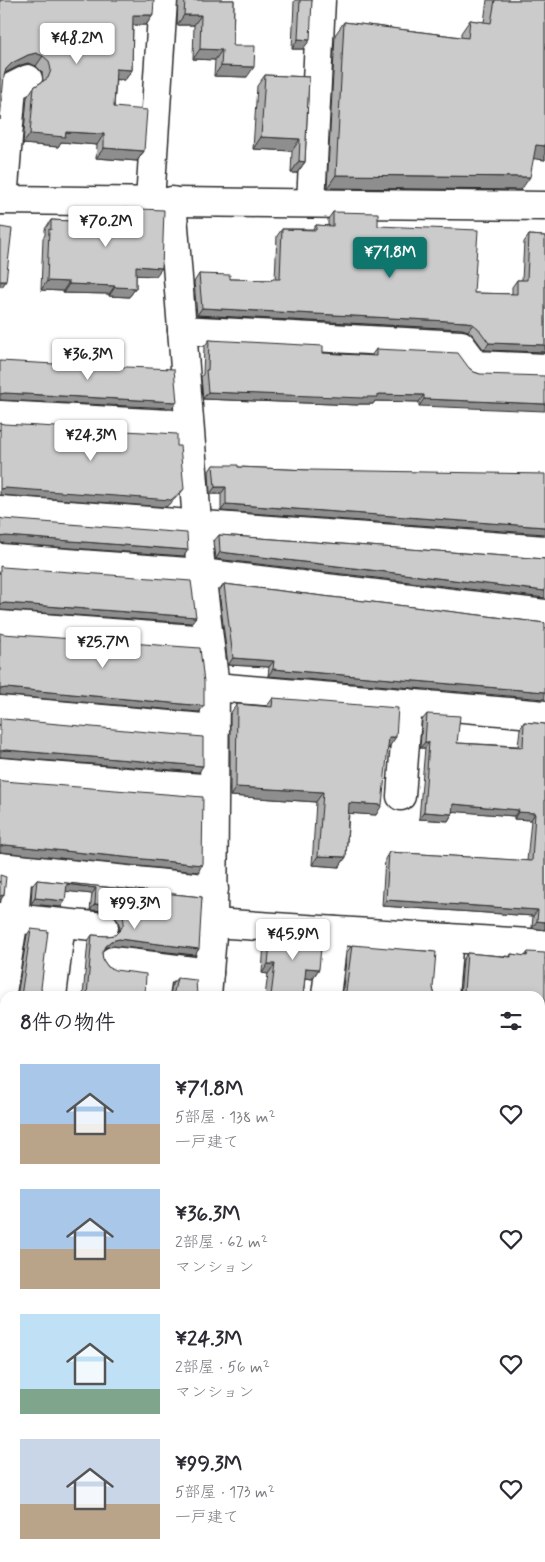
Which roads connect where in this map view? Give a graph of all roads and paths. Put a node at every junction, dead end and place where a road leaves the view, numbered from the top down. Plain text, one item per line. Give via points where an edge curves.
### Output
1 (163, 0) edge
2 (321, 0) edge
3 (28, 79) dead end
4 (2, 200) edge
5 (161, 201) junction
6 (311, 203) junction
7 (545, 206) edge
8 (182, 330) junction
9 (545, 368) edge
10 (0, 415) edge
11 (189, 425) junction
12 (0, 510) edge
13 (197, 525) junction
14 (545, 550) edge
15 (0, 558) edge
16 (201, 573) junction
17 (545, 614) edge
18 (0, 625) edge
19 (209, 640) junction
20 (215, 686) junction
21 (408, 703) junction
22 (0, 710) edge
23 (545, 715) edge
24 (214, 729) junction
25 (0, 772) edge
26 (214, 789) junction
27 (401, 796) dead end
28 (9, 868) edge
29 (214, 888) junction
30 (7, 918) edge
31 (61, 923) junction
32 (213, 923) junction
33 (104, 927) dead end
34 (334, 931) junction
35 (450, 938) junction
36 (545, 944) edge
37 (113, 961) dead end
38 (159, 967) junction
39 (208, 985) edge
40 (1, 991) edge
41 (53, 991) edge
42 (156, 991) edge
43 (327, 991) edge
44 (445, 991) edge

1 - 5 street
2 - 6 street
3 - 4 street via 12,87
4 - 5 street
5 - 6 street
5 - 8 street
6 - 7 street
8 - 9 street via 461,345 476,364
8 - 11 street
10 - 11 street
11 - 13 street
12 - 13 street
13 - 14 street
13 - 16 street
15 - 16 street
16 - 17 street
16 - 19 street
18 - 19 street
19 - 20 street
20 - 21 street
20 - 24 street
21 - 23 street
21 - 27 street
22 - 24 street
24 - 26 street
25 - 26 street
26 - 29 street
28 - 29 street
28 - 30 street
29 - 32 street
30 - 31 street
30 - 40 street
31 - 33 street
31 - 41 street
32 - 34 street
32 - 39 street
34 - 35 street
34 - 43 street
35 - 36 street
35 - 44 street
37 - 38 street
38 - 39 street
38 - 42 street

